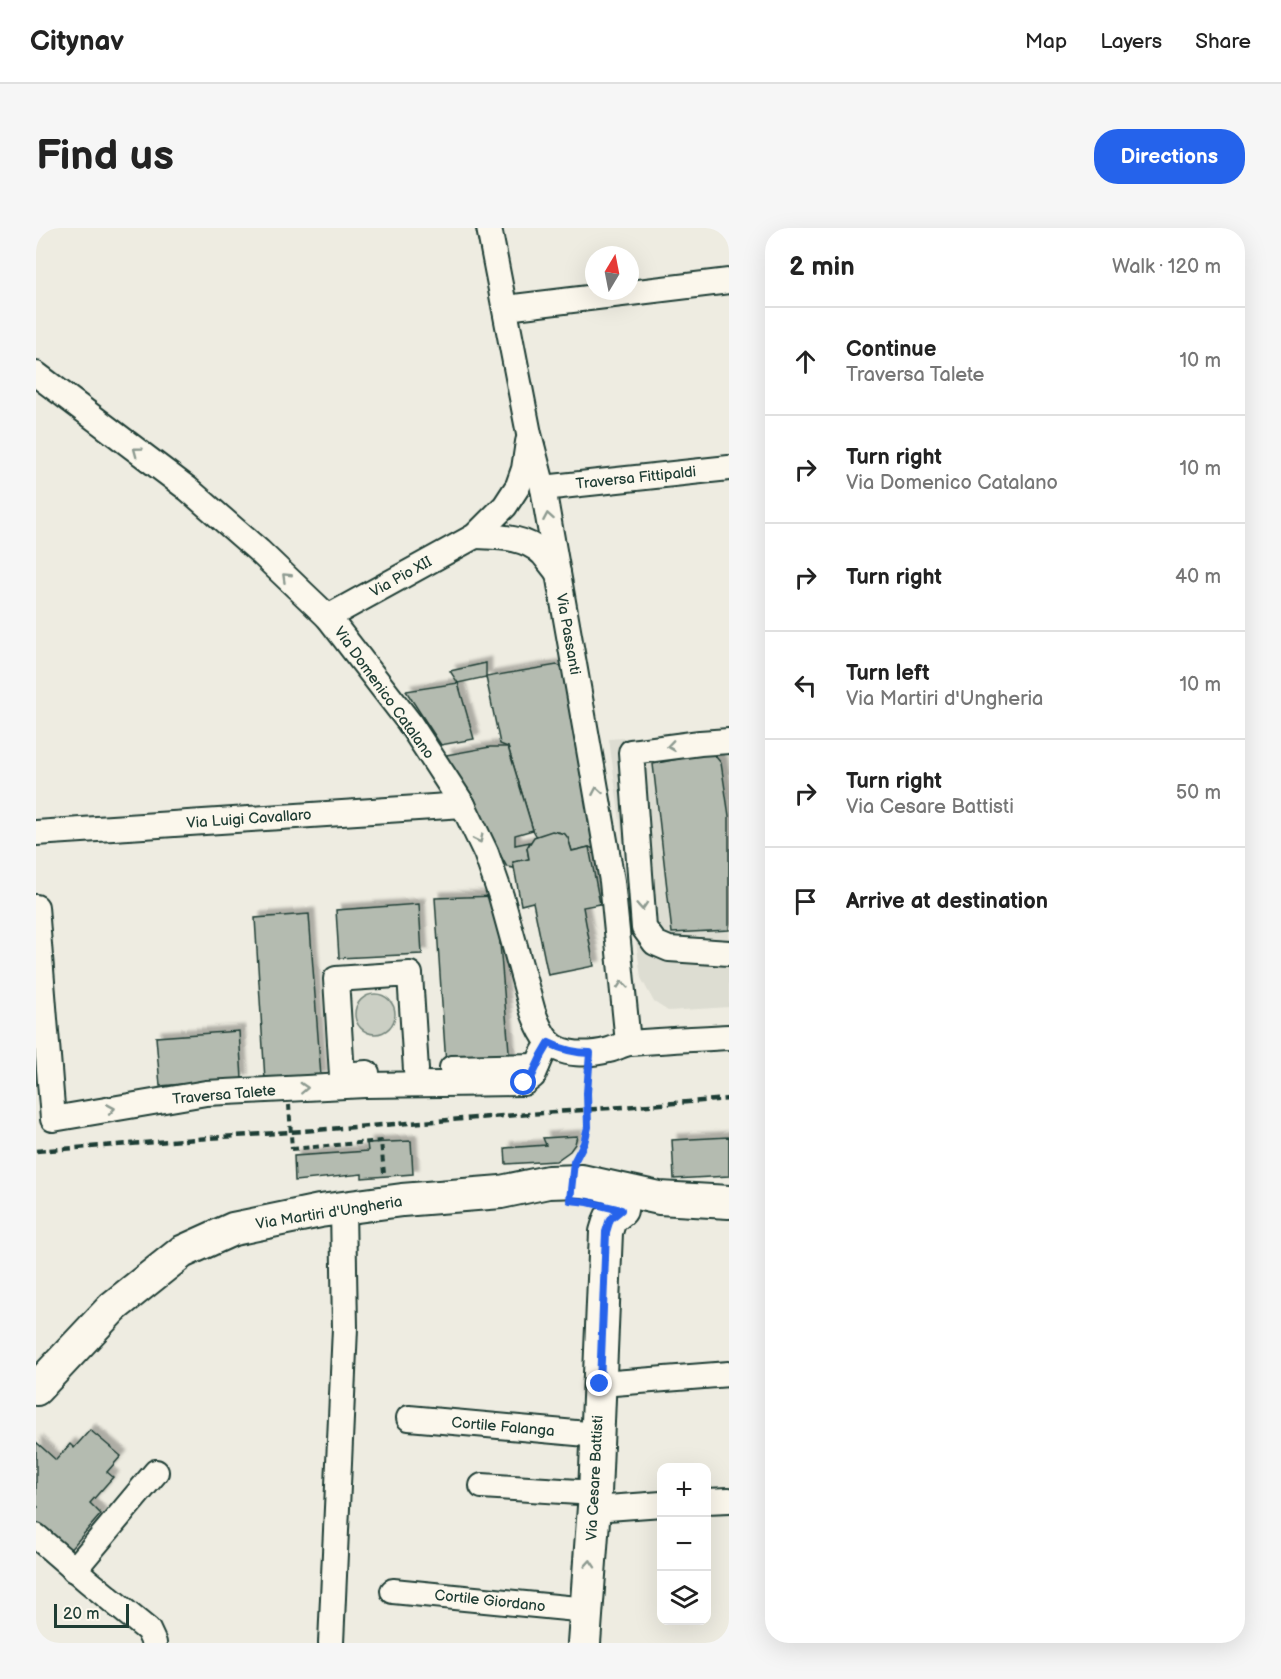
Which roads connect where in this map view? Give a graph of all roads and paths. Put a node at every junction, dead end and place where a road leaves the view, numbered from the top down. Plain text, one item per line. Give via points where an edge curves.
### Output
1 (489, 228) edge
2 (729, 281) edge
3 (506, 308) junction
4 (36, 374) edge
5 (529, 434) junction
6 (729, 468) edge
7 (543, 488) junction
8 (475, 536) junction
9 (558, 573) junction
10 (328, 617) junction
11 (729, 741) edge
12 (462, 805) junction
13 (36, 833) edge
14 (36, 907) edge
15 (729, 953) edge
16 (729, 1037) edge
17 (549, 1043) junction
18 (628, 1043) junction
19 (590, 1053) junction
20 (537, 1066) junction
21 (416, 1070) junction
22 (289, 1105) dead end
23 (384, 1180) dead end
24 (572, 1181) junction
25 (501, 1192) junction
26 (615, 1198) junction
27 (729, 1205) edge
28 (343, 1208) junction
29 (729, 1374) edge
30 (600, 1384) junction
31 (36, 1389) edge
32 (409, 1418) dead end
33 (598, 1435) junction
34 (156, 1472) dead end
35 (482, 1486) dead end
36 (729, 1500) edge
37 (595, 1501) junction
38 (711, 1502) edge
39 (657, 1504) edge
40 (36, 1536) edge
41 (74, 1570) junction
42 (393, 1591) dead end
43 (587, 1610) junction
44 (154, 1643) edge
45 (331, 1643) edge
46 (584, 1643) edge

1 - 3 street, Via Passanti
2 - 3 street
3 - 5 street, Via Passanti
10 -> 4 street, Via Domenico Catalano via 188,489
5 - 7 street, Via Passanti
5 - 8 street, Via Pio XII via 518,486 505,506
6 - 7 street, Traversa Fittipaldi
9 -> 7 street, Via Passanti
8 - 9 street via 521,541 541,552
8 - 10 street, Via Pio XII
18 -> 9 street, Via Passanti via 612,881
10 - 12 street, Via Domenico Catalano via 409,722
11 -> 15 street via 631,752 644,928 655,943 669,949
12 - 13 street, Via Luigi Cavallaro
12 -> 17 street, Via Domenico Catalano via 486,854 532,1012
14 -> 20 street, Traversa Talete via 53,1119 206,1093 524,1083
16 - 18 street
17 - 19 street via 564,1050
17 - 20 street, Traversa Talete
18 - 19 street
19 - 24 path via 588,1127 574,1162
20 - 21 street
21 - 21 street via 342,1075 336,979 410,974
22 - 23 path, bridge via 292,1149 381,1141
24 - 25 main road, Via Martiri d'Ungheria via 537,1183
24 - 26 main road, Via Martiri d'Ungheria via 582,1181
25 - 26 main road, Via Martiri d'Ungheria via 588,1202
25 - 28 main road, Via Martiri d'Ungheria
26 - 27 main road via 654,1217 710,1212
26 - 30 main road, Via Cesare Battisti via 606,1232
28 - 31 main road, Via Martiri d'Ungheria via 233,1229 182,1252 113,1307
28 - 45 street via 345,1328
29 - 30 street
30 - 33 main road, Via Cesare Battisti
32 - 33 street, Cortile Falanga
33 - 37 main road, Via Cesare Battisti
34 - 41 street
35 - 37 street
36 - 38 street
37 - 39 street
43 -> 37 main road, Via Cesare Battisti
40 - 41 street
41 - 44 street via 148,1630
42 - 43 street, Cortile Giordano
43 - 46 main road, Via Cesare Battisti

